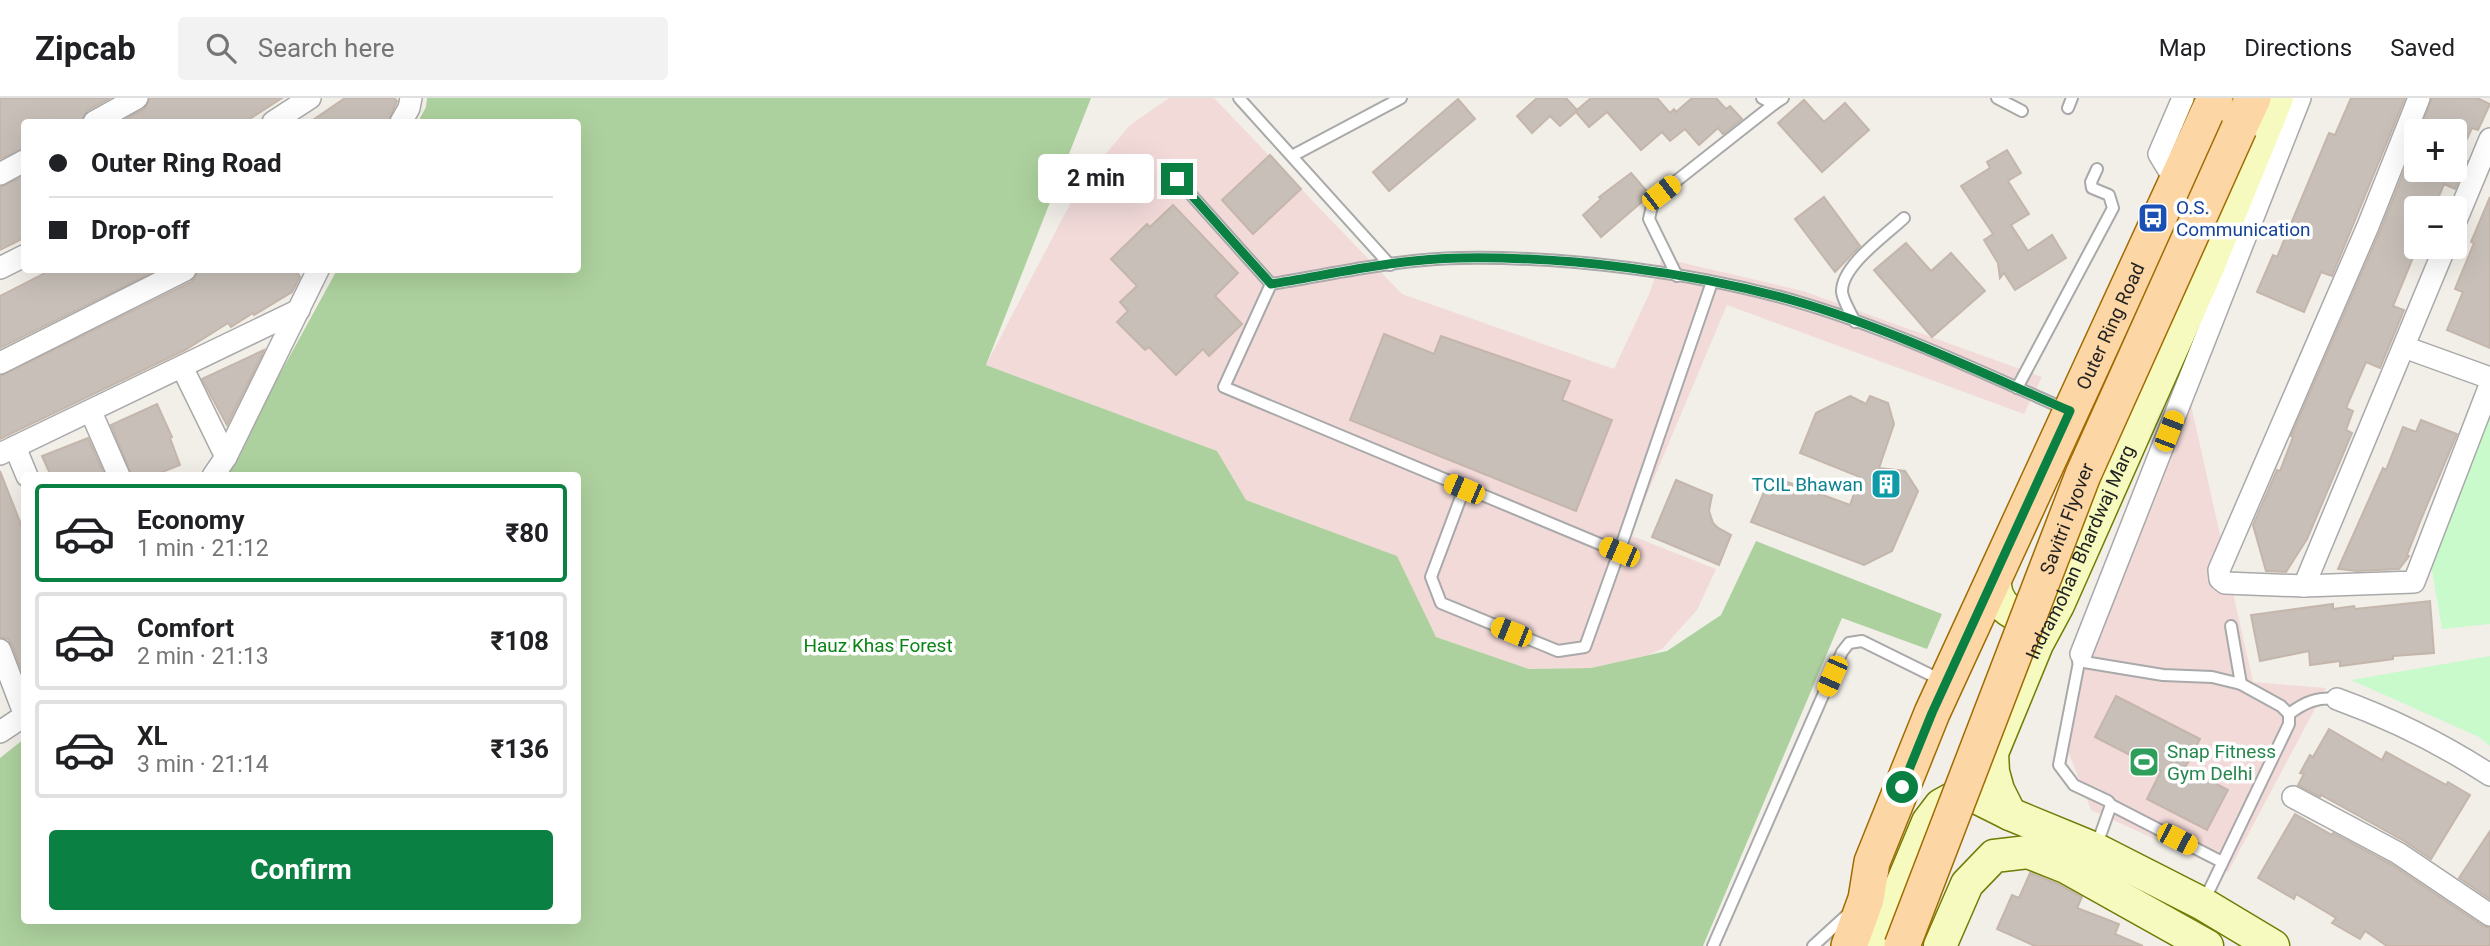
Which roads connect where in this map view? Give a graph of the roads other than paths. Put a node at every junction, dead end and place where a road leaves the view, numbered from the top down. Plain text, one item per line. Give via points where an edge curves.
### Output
1 (137, 98) edge
2 (310, 98) edge
3 (411, 98) edge
4 (1240, 98) edge
5 (1401, 98) edge
6 (1762, 98) edge
7 (1997, 98) edge
8 (2183, 98) edge
9 (2215, 98) edge
10 (2277, 98) edge
11 (2300, 98) edge
12 (2419, 98) edge
13 (1779, 101) edge
14 (2022, 111) dead end
15 (2246, 113) edge
16 (99, 119) edge
17 (278, 119) edge
18 (403, 119) edge
19 (2490, 139) edge
20 (1292, 156) junction
21 (21, 164) edge
22 (2097, 169) dead end
23 (0, 174) edge
24 (1177, 179) dead end
25 (2176, 182) junction
26 (2466, 196) edge
27 (1904, 218) dead end
28 (21, 258) edge
29 (2440, 259) edge
30 (1390, 265) junction
31 (0, 268) edge
32 (179, 273) edge
33 (317, 273) edge
34 (1677, 276) junction
35 (1712, 282) junction
36 (1271, 284) junction
37 (299, 310) junction
38 (1856, 322) junction
39 (2404, 346) junction
40 (0, 363) edge
41 (182, 367) junction
42 (2490, 378) edge
43 (2490, 385) edge
44 (2017, 388) junction
45 (2070, 411) junction
46 (92, 412) junction
47 (7, 451) edge
48 (226, 457) junction
49 (24, 472) edge
50 (118, 472) edge
51 (216, 472) edge
52 (1464, 489) junction
53 (1619, 552) junction
54 (1998, 569) junction
55 (2304, 586) junction
56 (2058, 605) junction
57 (2231, 626) dead end
58 (0, 650) edge
59 (2080, 658) junction
60 (1947, 683) junction
61 (2241, 684) junction
62 (2337, 699) joint
63 (21, 707) edge
64 (2288, 714) junction
65 (21, 717) edge
66 (0, 732) edge
67 (2490, 775) edge
68 (2293, 797) dead end
69 (2111, 806) junction
70 (2010, 814) junction
71 (2095, 849) junction
72 (2222, 862) junction
73 (1866, 899) junction
74 (2203, 904) junction
75 (2490, 915) edge
76 (1713, 946) edge
77 (1813, 946) edge
78 (1849, 946) edge
79 (1876, 946) edge
80 (1902, 946) edge
81 (1940, 946) edge
82 (2207, 946) edge
83 (2273, 946) edge

1 - 16 street
2 - 17 street
3 - 18 street
4 - 20 lane
5 - 20 lane
6 - 13 lane
7 - 14 lane
8 - 25 street via 2159,154
9 - 25 main road, Outer Ring Road
10 - 56 street, Indramohan Bhardwaj Marg via 2208,267
11 - 59 street
12 - 55 street via 2219,570 2225,583
13 - 34 lane via 1661,193 1652,206 1649,219
15 - 80 main road, Savitri Flyover, bridge via 2083,475
19 - 26 street
20 - 30 lane
21 - 23 street
22 - 44 lane via 2092,188 2109,195 2113,208
24 - 36 lane
25 - 45 main road, Outer Ring Road
27 - 38 lane via 1845,277 1842,294
28 - 31 street
29 - 39 street
30 - 34 lane via 1459,258 1519,260
30 - 36 lane
32 - 40 street
33 - 37 street
34 - 35 lane
35 - 38 lane via 1795,301
35 - 53 lane
36 - 52 lane via 1224,387
37 - 41 street
37 - 48 street
38 - 44 lane
39 - 42 street
39 - 55 street
41 - 46 street
41 - 48 street
43 - 55 street via 2414,582
44 - 45 lane
45 - 54 main road, Outer Ring Road
46 - 47 street
46 - 50 street
47 - 49 street
48 - 51 street
52 - 53 lane
52 - 53 lane via 1431,577 1441,603 1559,651 1585,647
54 - 56 street via 1997,593 2012,613 2028,618 2045,615
54 - 60 main road, Outer Ring Road
56 - 70 street, Indramohan Bhardwaj Marg via 1992,752 1998,790
57 - 61 lane
58 - 63 street
59 - 61 lane via 2163,675 2212,677
59 - 69 lane via 2059,765 2074,785
60 - 73 main road, Outer Ring Road via 1872,862
60 - 76 lane via 1861,641 1849,643
61 - 64 lane
62 - 64 lane via 2321,697
62 - 67 street via 2394,720 2450,748
64 - 72 lane via 2288,724
65 - 66 street
68 - 75 street via 2398,853
69 - 71 lane
69 - 72 lane
70 - 71 street
70 - 79 street via 1976,797 1964,796 1941,805 1927,822
71 - 74 street
72 - 74 lane
73 - 77 lane
73 - 78 main road, Outer Ring Road
74 - 83 street
81 - 82 street via 1967,884 1994,856 2028,852 2066,867

